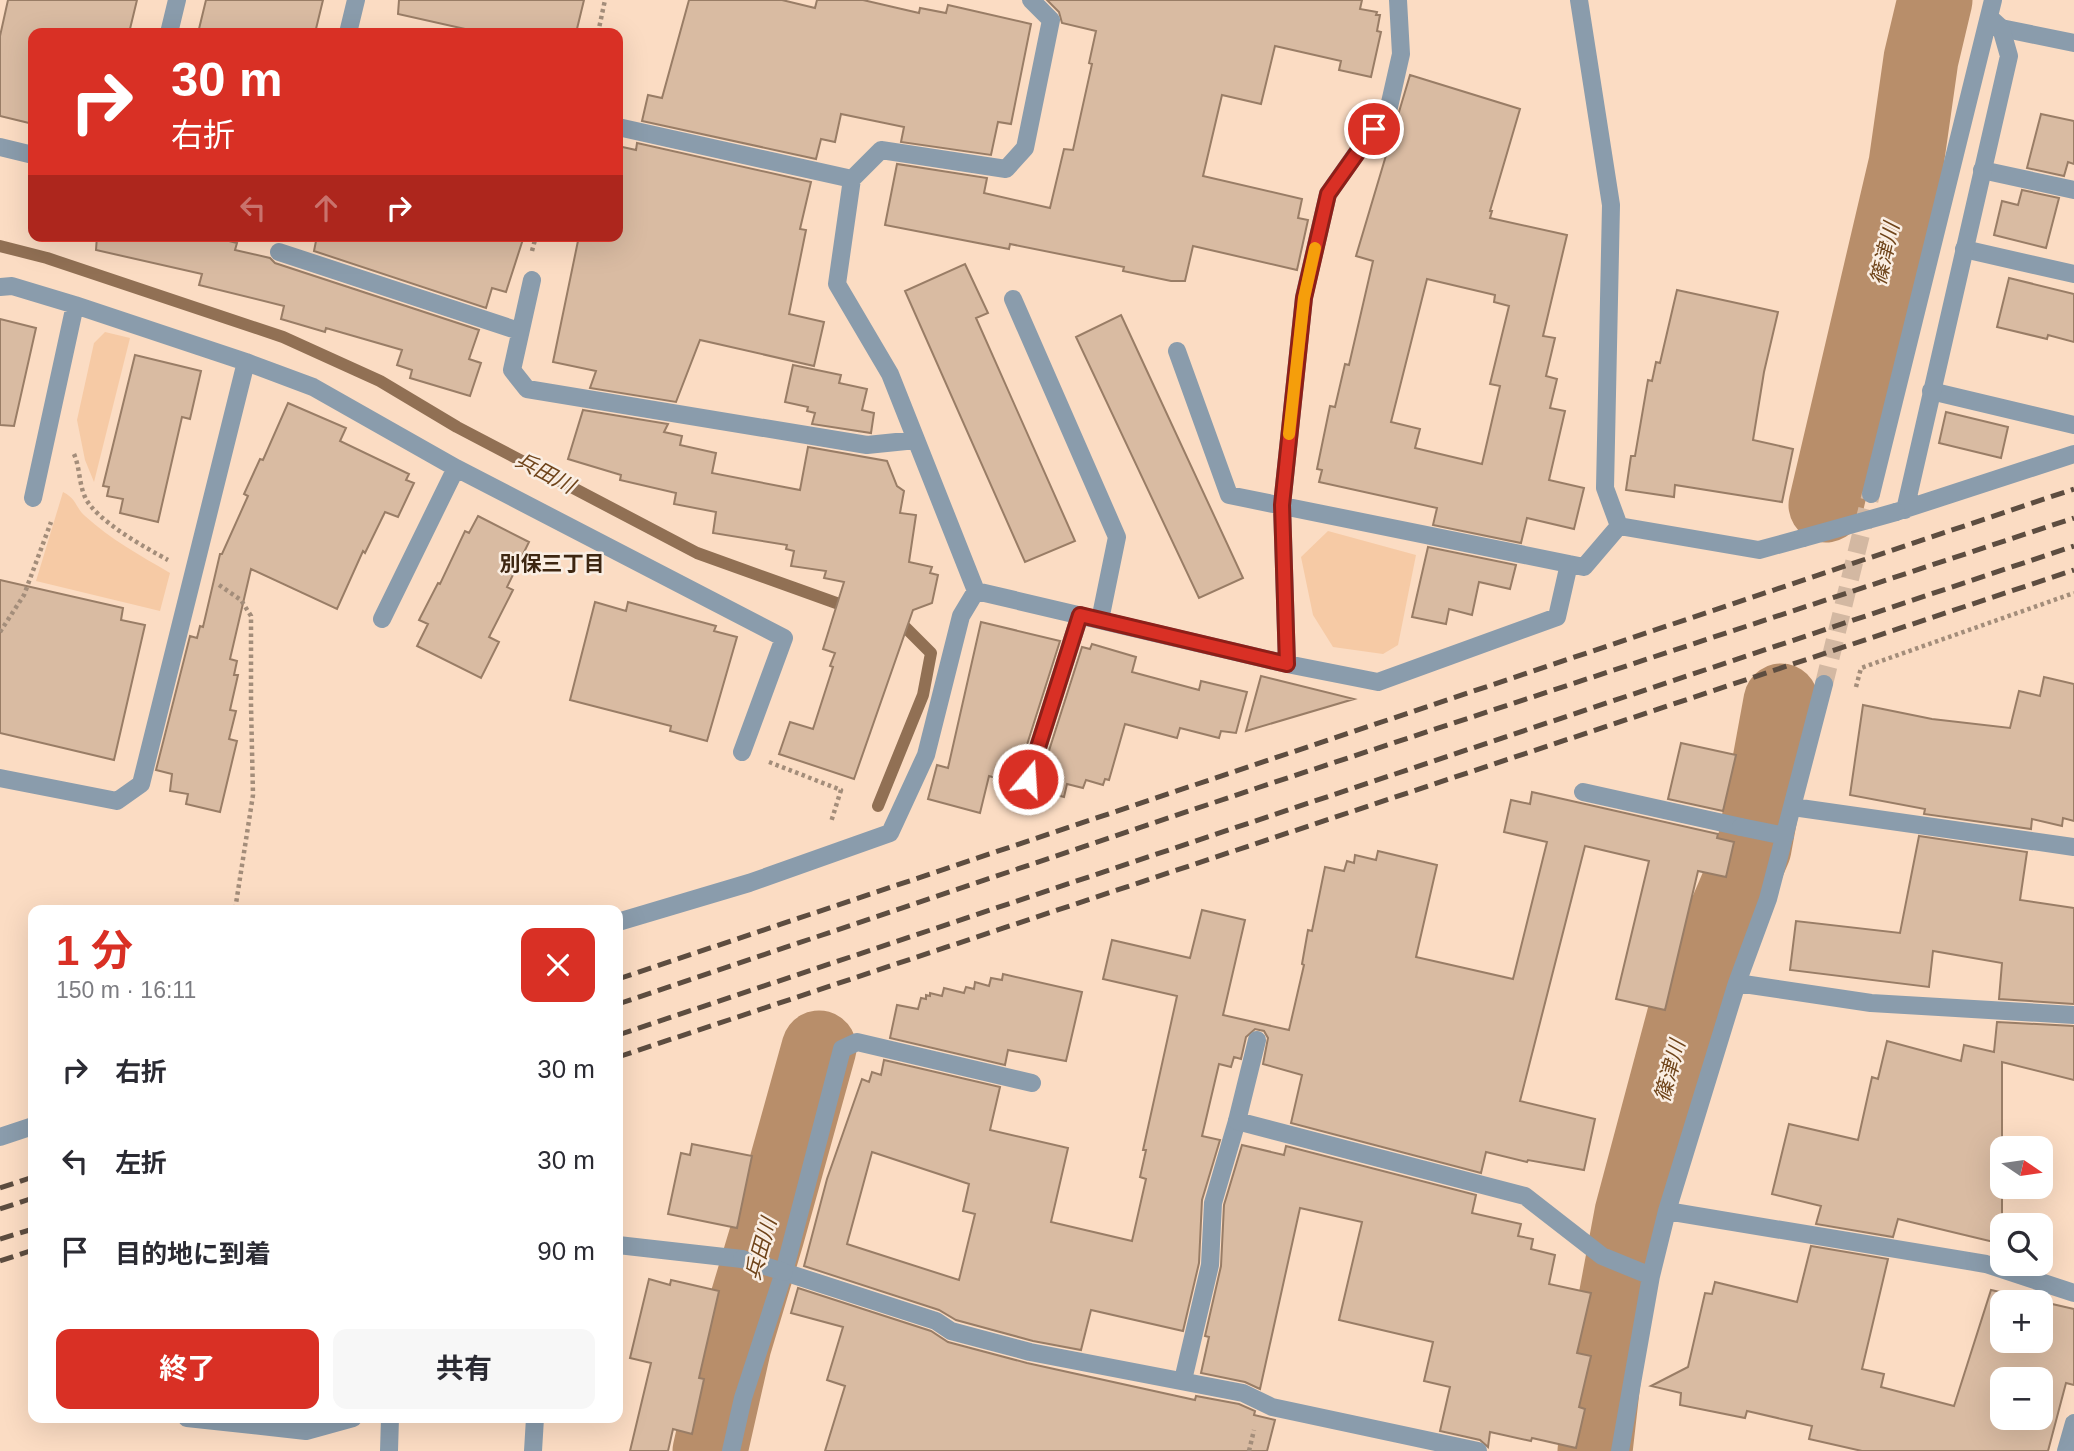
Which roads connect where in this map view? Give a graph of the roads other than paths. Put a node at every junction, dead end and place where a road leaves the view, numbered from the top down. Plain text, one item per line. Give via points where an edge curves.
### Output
1 (177, 0) edge
2 (356, 0) edge
3 (1031, 0) edge
4 (1398, 0) edge
5 (1579, 0) edge
6 (1994, 15) edge
7 (170, 28) edge
8 (349, 28) edge
9 (2074, 43) edge
10 (623, 128) edge
11 (0, 147) edge
12 (28, 154) edge
13 (1982, 170) junction
14 (852, 179) junction
15 (2074, 190) edge
16 (1964, 249) junction
17 (279, 252) dead end
18 (2074, 274) edge
19 (532, 280) dead end
20 (0, 287) edge
21 (1013, 299) dead end
22 (75, 305) junction
23 (519, 331) junction
24 (1177, 351) dead end
25 (246, 362) junction
26 (1931, 391) junction
27 (2074, 425) edge
28 (916, 440) junction
29 (2074, 454) edge
30 (456, 468) junction
31 (1871, 494) tunnel mouth
32 (33, 498) dead end
33 (1282, 505) junction
34 (1900, 511) junction
35 (1619, 526) junction
36 (1569, 564) junction
37 (976, 591) junction
38 (1080, 615) junction
39 (382, 619) dead end
40 (1100, 620) junction
41 (1287, 664) junction
42 (1824, 684) tunnel mouth
43 (742, 752) road end
44 (0, 778) edge
45 (1028, 779) dead end
46 (1583, 792) dead end
47 (1793, 807) junction
48 (1781, 836) junction
49 (2074, 847) edge
50 (623, 921) edge
51 (1737, 983) junction
52 (2074, 1015) edge
53 (1256, 1040) dead end
54 (1032, 1083) dead end
55 (1237, 1121) junction
56 (28, 1128) edge
57 (0, 1137) edge
58 (1667, 1211) junction
59 (623, 1246) edge
60 (779, 1271) junction
61 (1646, 1273) junction
62 (2074, 1293) edge
63 (1183, 1380) junction
64 (233, 1423) edge
65 (335, 1423) edge
66 (390, 1423) edge
67 (536, 1423) edge
68 (2074, 1423) edge
69 (389, 1451) edge
70 (533, 1451) edge
71 (731, 1451) edge
72 (1478, 1451) edge
73 (1620, 1451) edge
74 (2066, 1451) edge

1 - 7 street
2 - 8 street
3 - 14 street via 1051,20 1025,148 1006,169 881,150
4 - 33 street via 1401,54 1389,107 1328,194 1304,298
5 - 35 street via 1611,205 1605,488
6 - 9 street
6 - 13 street via 2009,56
6 - 31 street
10 - 14 street
11 - 12 street
13 - 15 street
13 - 16 street
14 - 28 street via 837,284 890,374
16 - 18 street
16 - 26 street
17 - 23 street
19 - 23 street
20 - 22 street via 12,286
21 - 40 street via 1117,537
22 - 25 street
22 - 32 street
23 - 28 street via 512,370 527,389 867,445
24 - 33 street via 1229,495
25 - 30 street via 313,387
25 - 44 street via 141,785 117,801
26 - 27 street
26 - 34 street
28 - 37 street
29 - 34 street
30 - 39 street
30 - 43 street via 784,638
33 - 36 street
33 - 41 street
34 - 35 street, bridge via 1759,550
35 - 36 street via 1584,567
36 - 41 street via 1556,617 1378,682
37 - 38 street
37 - 50 street via 961,616 926,755 890,832 750,883
38 - 40 street
38 - 45 street
40 - 41 street
42 - 47 street
46 - 48 street
47 - 48 street
47 - 49 street
48 - 51 street via 1768,899
51 - 52 street via 1871,1003
51 - 58 street
53 - 55 street
54 - 60 street via 857,1042 842,1049
55 - 61 street via 1525,1196 1602,1256
55 - 63 street via 1213,1203 1210,1265
56 - 57 street
58 - 61 street
58 - 62 street via 1986,1264
59 - 60 street via 742,1259
60 - 63 street via 1017,1349
60 - 71 street
61 - 73 street
63 - 72 street via 1243,1393 1272,1407
64 - 65 street via 306,1431
66 - 69 street
67 - 70 street
68 - 74 street

